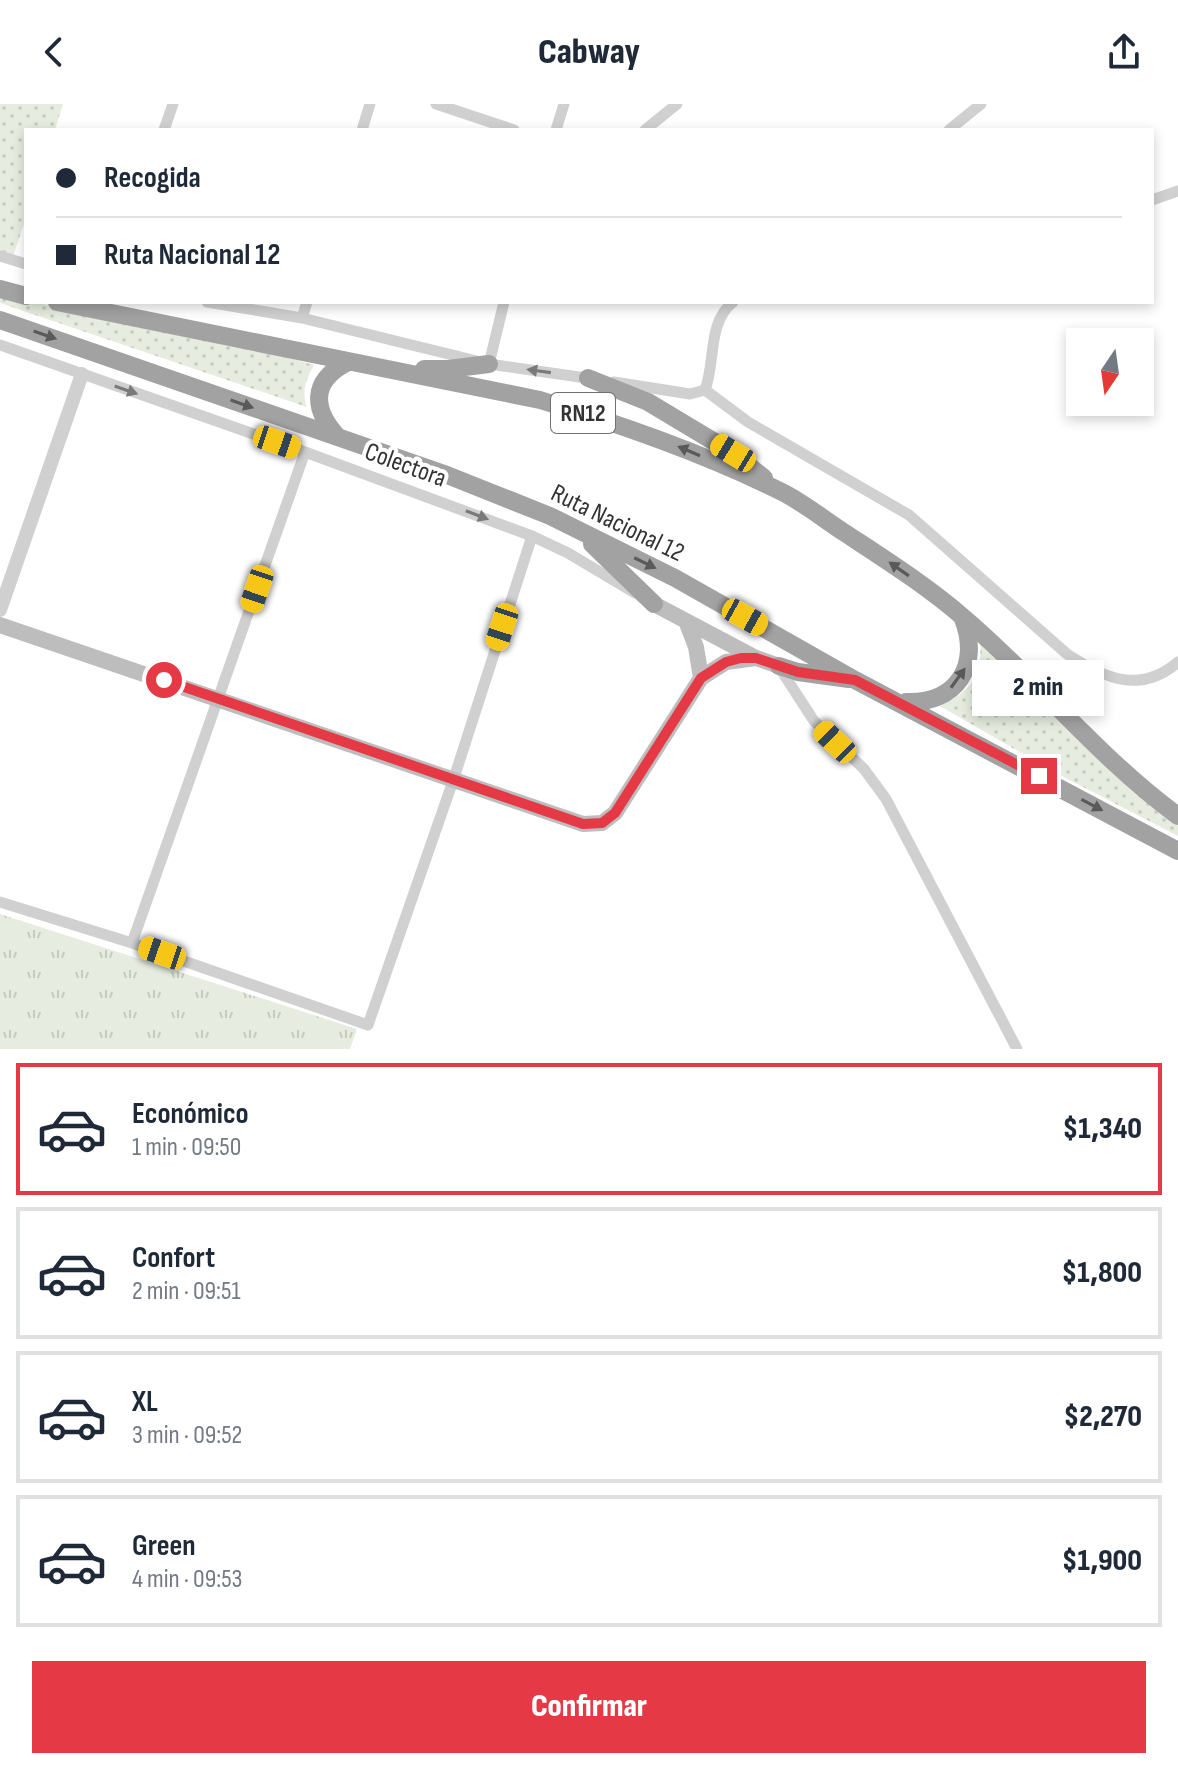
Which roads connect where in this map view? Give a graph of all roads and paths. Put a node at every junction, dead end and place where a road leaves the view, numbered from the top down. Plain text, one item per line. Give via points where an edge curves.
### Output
1 (173, 104) edge
2 (370, 104) edge
3 (436, 104) edge
4 (564, 104) edge
5 (677, 104) edge
6 (981, 104) edge
7 (165, 128) edge
8 (363, 128) edge
9 (508, 128) edge
10 (557, 128) edge
11 (647, 128) edge
12 (951, 128) edge
13 (1178, 191) edge
14 (1154, 199) edge
15 (0, 256) edge
16 (24, 263) edge
17 (0, 289) edge
18 (24, 295) edge
19 (66, 304) edge
20 (219, 304) edge
21 (306, 304) edge
22 (504, 304) edge
23 (731, 304) edge
24 (302, 318) junction
25 (0, 320) edge
26 (0, 345) edge
27 (346, 363) junction
28 (489, 364) junction
29 (371, 367) junction
30 (82, 374) junction
31 (588, 378) junction
32 (705, 390) junction
33 (338, 437) junction
34 (305, 452) junction
35 (785, 494) junction
36 (550, 516) junction
37 (532, 536) junction
38 (654, 604) junction
39 (0, 610) edge
40 (962, 616) junction
41 (686, 621) junction
42 (0, 625) edge
43 (756, 658) junction
44 (1178, 662) edge
45 (779, 666) junction
46 (818, 675) junction
47 (701, 678) junction
48 (855, 680) junction
49 (219, 698) junction
50 (799, 700) junction
51 (900, 701) junction
52 (454, 778) junction
53 (1178, 816) edge
54 (1178, 851) edge
55 (0, 902) edge
56 (132, 943) junction
57 (1017, 1049) edge

1 - 7 street
2 - 8 street
3 - 9 street
4 - 10 street
5 - 11 street
6 - 12 street
13 - 14 street
15 - 16 street
17 - 18 highway
19 - 27 highway, RN12
20 - 24 street
21 - 24 street
22 - 28 street
23 - 32 street via 719,320
24 - 28 street
25 -> 33 highway, Ruta Nacional 12
26 - 30 street, Colectora
27 - 29 highway, RN12
27 - 33 highway via 326,378 320,390 322,416
28 - 29 highway
31 -> 28 street
35 -> 29 highway, RN12 via 600,418 540,400
30 -> 34 street, Colectora
30 - 39 street
31 - 32 street via 690,394
31 - 35 highway via 648,402 733,453
32 - 44 street via 748,422 909,515 1095,673 1131,682 1154,677
33 - 36 highway, Ruta Nacional 12
34 -> 37 street, Colectora
34 - 49 street
40 -> 35 highway, RN12
36 - 38 highway via 599,550
36 -> 48 highway, Ruta Nacional 12 via 675,578
37 - 38 street, Colectora
37 - 52 street
38 - 41 main road, Colectora
51 -> 40 highway via 923,703 944,695 960,680 970,648
40 - 53 highway, RN12 via 1100,752
41 - 43 main road, Colectora
41 - 47 main road
42 - 49 main road
43 - 45 main road, Colectora
43 - 47 main road via 726,662
45 - 46 highway
45 - 50 street
46 - 48 highway
46 - 50 street via 801,687
47 - 52 main road via 615,813 602,823 583,824
48 - 51 highway, Ruta Nacional 12
49 - 52 main road
49 - 56 street
50 - 57 street via 886,799
51 -> 54 highway, Ruta Nacional 12
52 - 56 street via 368,1025
55 - 56 street

